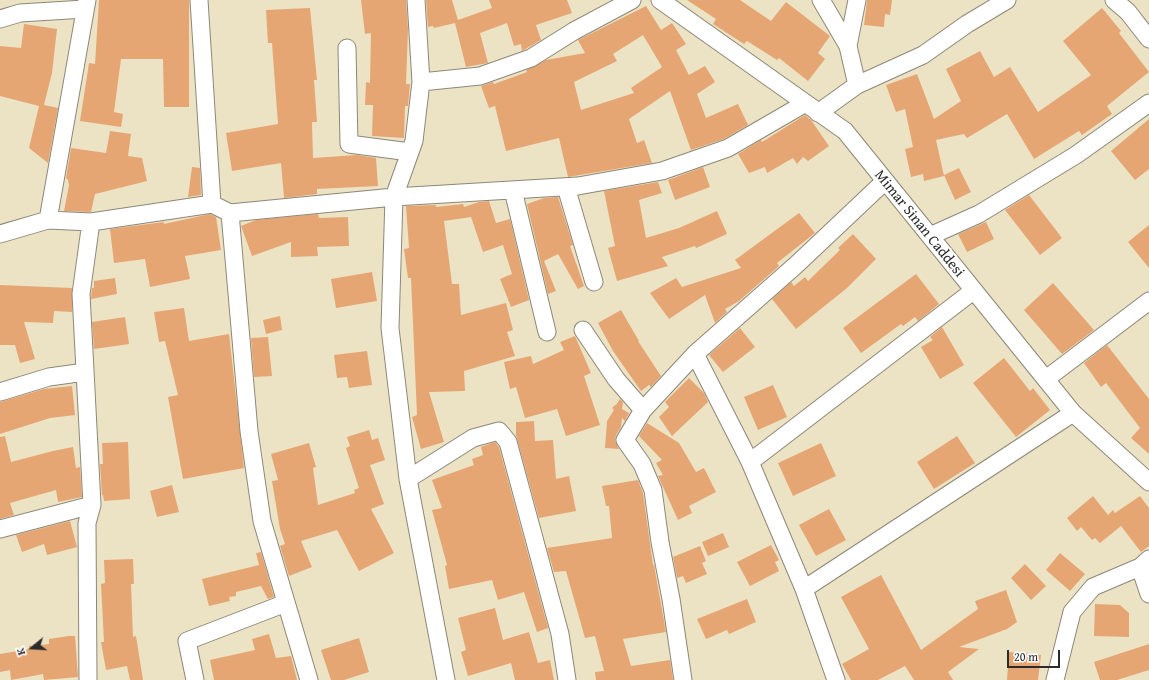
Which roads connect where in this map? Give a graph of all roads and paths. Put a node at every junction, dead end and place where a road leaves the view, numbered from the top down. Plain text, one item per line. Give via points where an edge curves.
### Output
1 (200, 0) edge
2 (416, 0) edge
3 (632, 0) edge
4 (660, 0) edge
5 (822, 0) edge
6 (857, 0) edge
7 (1007, 0) edge
8 (1114, 0) edge
9 (86, 4) edge
10 (0, 19) edge
11 (1149, 38) edge
12 (848, 46) junction
13 (347, 48) dead end
14 (421, 82) junction
15 (857, 85) junction
16 (1149, 103) edge
17 (804, 104) junction
18 (818, 113) junction
19 (410, 152) junction
20 (885, 182) junction
21 (566, 187) junction
22 (513, 190) junction
23 (394, 197) junction
24 (212, 204) junction
25 (230, 212) junction
26 (48, 220) junction
27 (91, 222) junction
28 (0, 234) edge
29 (930, 236) junction
30 (594, 282) dead end
31 (972, 291) junction
32 (1149, 301) edge
33 (583, 330) dead end
34 (547, 332) dead end
35 (695, 354) junction
36 (85, 372) junction
37 (1046, 379) junction
38 (0, 392) edge
39 (643, 410) junction
40 (1073, 413) junction
41 (750, 462) junction
42 (408, 478) junction
43 (1149, 482) edge
44 (92, 505) junction
45 (0, 530) edge
46 (1144, 563) edge
47 (804, 589) junction
48 (1149, 594) edge
49 (286, 603) junction
50 (88, 680) edge
51 (195, 680) edge
52 (309, 680) edge
53 (446, 680) edge
54 (567, 680) edge
55 (683, 680) edge
56 (836, 680) edge
57 (1055, 680) edge

1 - 24 street
2 - 14 street
3 - 14 street via 574,31 531,58 480,76
4 - 17 street, Mimar Sinan Caddesi
5 - 12 street
6 - 12 street
7 - 15 street via 923,55
8 - 11 street via 1128,12
9 - 10 street via 20,13
9 - 26 street
12 - 15 street
13 - 19 street via 349,144
14 - 19 street via 414,141
15 - 18 street
16 - 29 street via 1076,155 979,214
17 - 18 street, Mimar Sinan Caddesi
17 - 21 street via 728,148 662,171
18 - 20 street, Mimar Sinan Caddesi via 845,131
19 - 23 street
20 - 29 street, Mimar Sinan Caddesi
20 - 35 street
21 - 22 street
21 - 30 street
22 - 23 street
22 - 34 street
23 - 25 street
23 - 42 street via 390,328
24 - 25 street
24 - 27 street
25 - 49 street via 249,431 262,521
26 - 27 street
26 - 28 street
27 - 36 street via 81,294
29 - 31 street, Mimar Sinan Caddesi
31 - 37 street, Mimar Sinan Caddesi
31 - 41 street
32 - 37 street
33 - 39 street via 616,379
35 - 39 street
35 - 41 street
36 - 38 street via 49,377
36 - 44 street
37 - 40 street, Mimar Sinan Caddesi
39 - 55 street via 625,440 642,464 653,490
40 - 43 street, Mimar Sinan Caddesi
40 - 47 street
41 - 47 street
42 - 53 street
42 - 54 street via 473,438 499,431 508,442 560,634
44 - 45 street
44 - 50 street via 87,523
46 - 48 street
46 - 57 street via 1093,587 1072,612
47 - 56 street
49 - 51 street via 187,641
49 - 52 street

